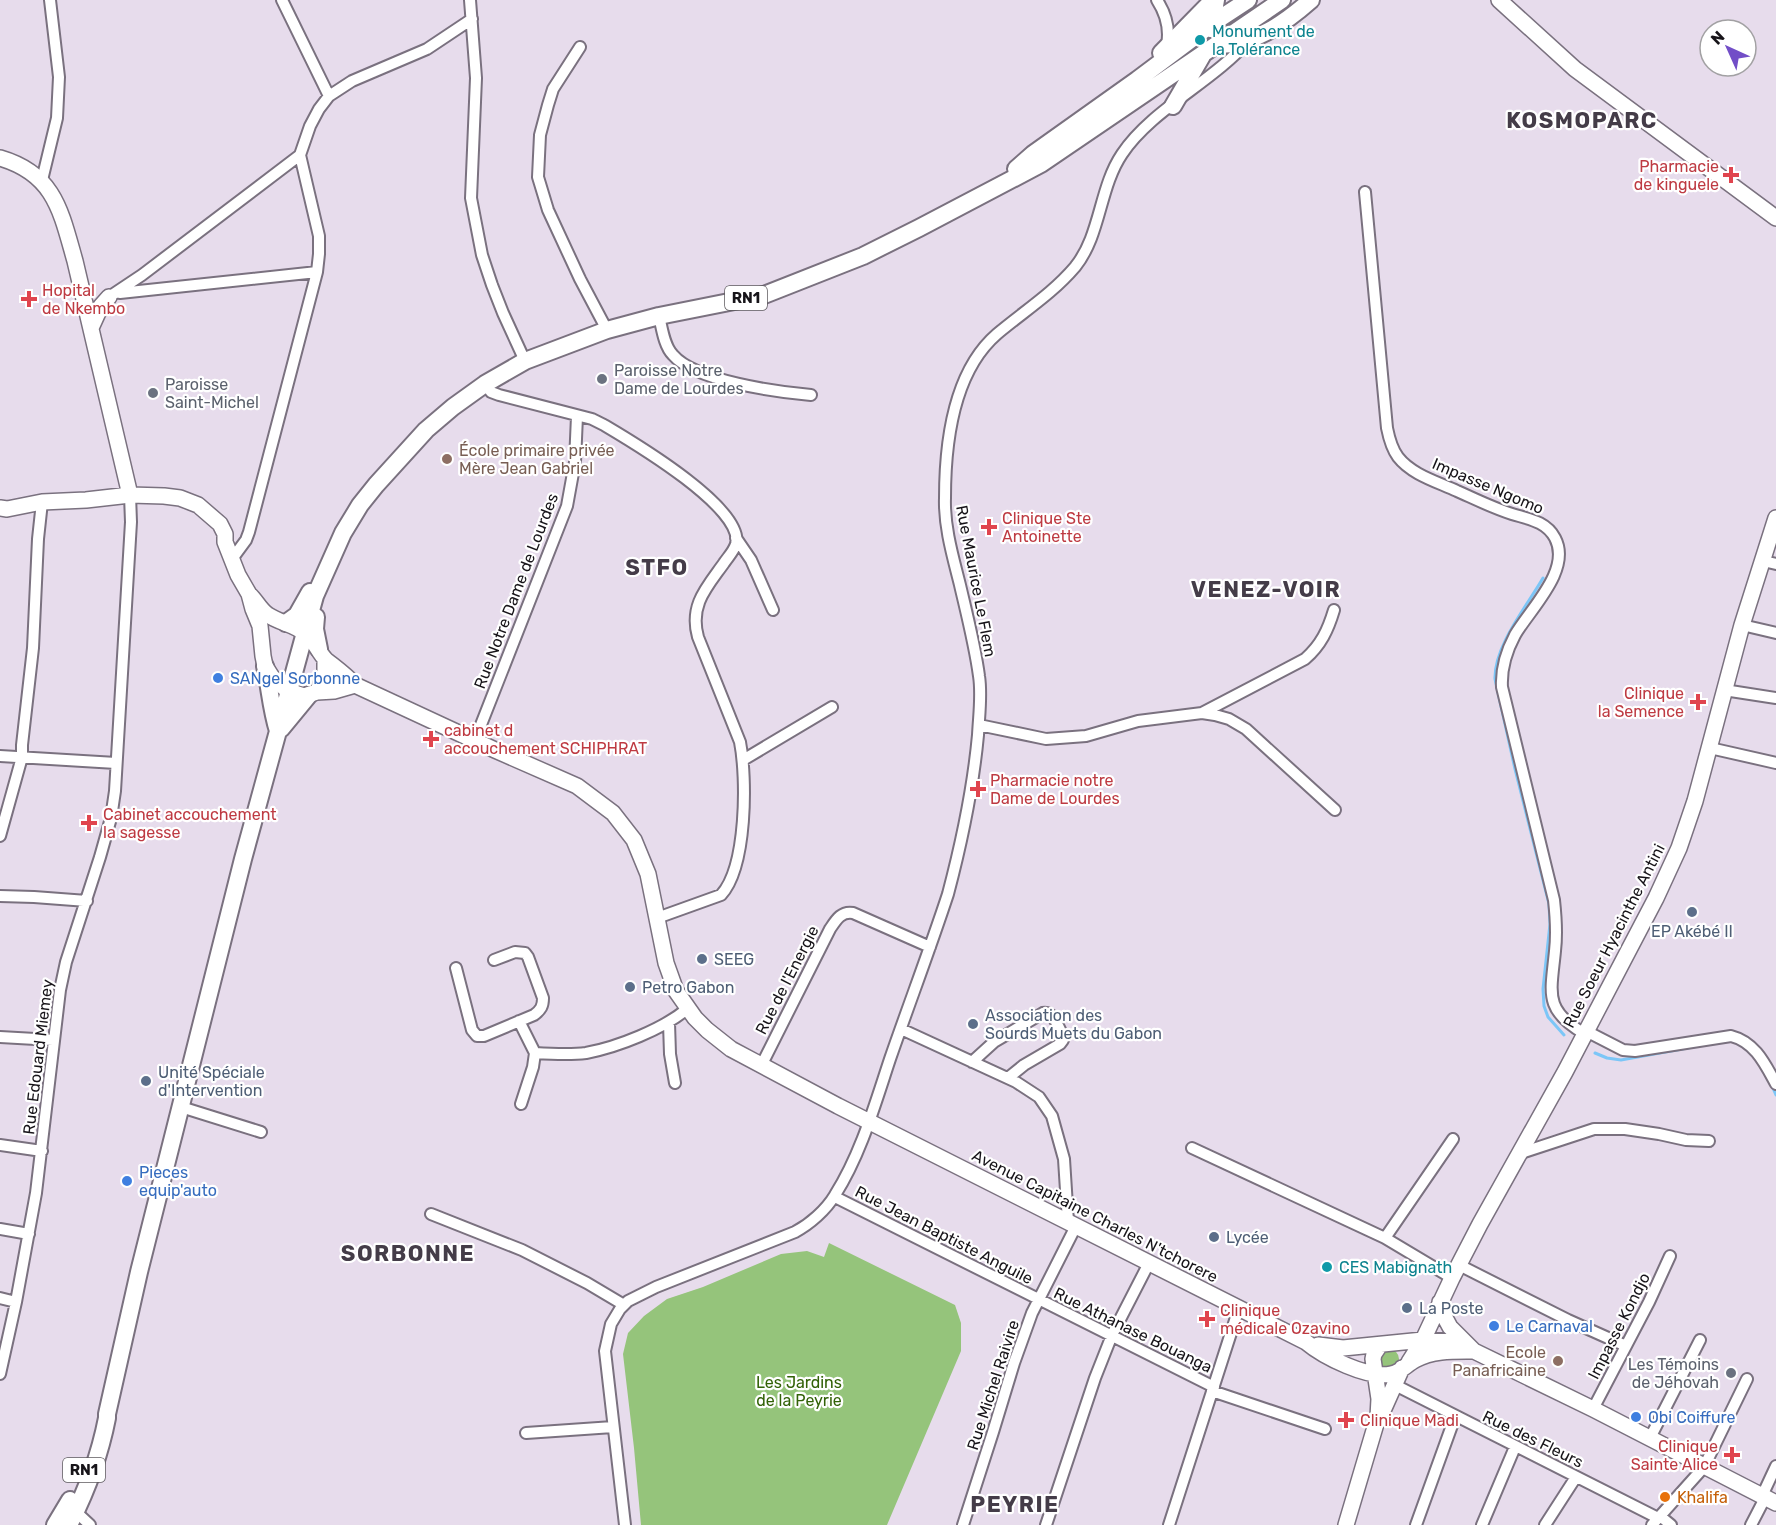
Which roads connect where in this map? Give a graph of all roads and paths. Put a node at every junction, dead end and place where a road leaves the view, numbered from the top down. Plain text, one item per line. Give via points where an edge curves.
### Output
1 (50, 0) edge
2 (282, 0) edge
3 (470, 0) edge
4 (1157, 0) edge
5 (1215, 0) edge
6 (1248, 0) edge
7 (1282, 0) edge
8 (1323, 0) edge
9 (1499, 0) edge
10 (1308, 3) edge
11 (472, 19) junction
12 (1213, 23) junction
13 (1251, 38) junction
14 (580, 46) dead end
15 (1208, 46) junction
16 (1167, 47) junction
17 (1137, 80) junction
18 (329, 96) junction
19 (1173, 106) junction
20 (300, 155) junction
21 (0, 158) edge
22 (42, 180) junction
23 (997, 186) junction
24 (1365, 192) dead end
25 (1776, 218) edge
26 (317, 272) junction
27 (82, 290) junction
28 (112, 295) junction
29 (659, 316) junction
30 (91, 328) junction
31 (607, 330) junction
32 (525, 361) junction
33 (485, 384) junction
34 (811, 395) dead end
35 (577, 416) junction
36 (130, 495) junction
37 (42, 502) junction
38 (0, 508) edge
39 (1776, 518) edge
40 (736, 538) junction
41 (232, 559) junction
42 (1770, 562) edge
43 (328, 564) junction
44 (249, 594) junction
45 (773, 610) dead end
46 (1334, 610) dead end
47 (281, 621) junction
48 (1742, 625) junction
49 (306, 633) junction
50 (1776, 633) edge
51 (262, 647) junction
52 (322, 654) junction
53 (265, 666) junction
54 (355, 684) junction
55 (1724, 690) junction
56 (288, 692) junction
57 (313, 693) junction
58 (1776, 698) edge
59 (832, 707) dead end
60 (1202, 713) junction
61 (979, 725) junction
62 (278, 732) junction
63 (475, 740) junction
64 (1710, 748) junction
65 (0, 756) edge
66 (22, 756) junction
67 (743, 760) junction
68 (116, 763) junction
69 (1776, 763) edge
70 (1335, 810) dead end
71 (0, 836) edge
72 (0, 896) edge
73 (87, 901) junction
74 (657, 918) junction
75 (930, 947) junction
76 (494, 960) dead end
77 (456, 968) dead end
78 (687, 1009) junction
79 (519, 1022) junction
80 (669, 1023) junction
81 (901, 1029) junction
82 (1586, 1033) junction
83 (0, 1037) edge
84 (53, 1040) junction
85 (535, 1053) junction
86 (972, 1062) junction
87 (761, 1066) junction
88 (1008, 1078) junction
89 (675, 1083) dead end
90 (1776, 1084) edge
91 (521, 1104) dead end
92 (181, 1107) junction
93 (869, 1122) junction
94 (261, 1132) dead end
95 (1453, 1139) dead end
96 (1709, 1141) dead end
97 (0, 1145) edge
98 (1192, 1148) dead end
99 (42, 1151) junction
100 (1518, 1154) junction
101 (835, 1197) junction
102 (431, 1214) dead end
103 (1072, 1224) junction
104 (0, 1229) edge
105 (29, 1234) junction
106 (1385, 1238) junction
107 (1670, 1256) dead end
108 (1149, 1263) junction
109 (1455, 1271) junction
110 (0, 1298) edge
111 (1039, 1300) junction
112 (16, 1302) junction
113 (624, 1305) junction
114 (1438, 1307) junction
115 (1239, 1308) junction
116 (1112, 1335) junction
117 (1423, 1340) junction
118 (1700, 1340) dead end
119 (1306, 1342) junction
120 (1390, 1343) junction
121 (1626, 1346) junction
122 (1469, 1347) junction
123 (0, 1374) edge
124 (1385, 1374) junction
125 (1747, 1379) dead end
126 (1213, 1389) junction
127 (1593, 1409) junction
128 (106, 1414) junction
129 (1455, 1417) junction
130 (613, 1426) junction
131 (1324, 1429) dead end
132 (526, 1433) dead end
133 (1650, 1438) junction
134 (1515, 1447) junction
135 (1704, 1467) junction
136 (1776, 1467) edge
137 (1576, 1477) junction
138 (1768, 1499) edge
139 (72, 1519) edge
140 (1657, 1520) edge
141 (55, 1525) edge
142 (90, 1525) edge
143 (625, 1525) edge
144 (963, 1525) edge
145 (1046, 1525) edge
146 (1169, 1525) edge
147 (1346, 1525) edge
148 (1416, 1525) edge
149 (1482, 1525) edge
150 (1545, 1525) edge
151 (1671, 1525) edge
152 (1751, 1525) edge

1 - 22 street via 57,118
2 - 18 street
3 - 11 street
4 - 16 street via 1166,17
5 - 12 main road
5 - 16 main road
6 - 12 main road, RN1
7 - 15 main road, RN1
8 - 10 main road
9 - 25 main road via 1575,69
10 - 13 main road via 1275,28
11 - 18 street via 427,50 352,81
11 - 32 street via 476,78 471,198 482,255
12 - 15 main road
12 - 17 main road, RN1
13 - 15 main road
13 - 19 street, Rue Maurice Le Flem via 1235,56
14 - 31 street via 548,105 540,135 538,177 548,210
15 - 19 main road
15 - 23 main road, RN1 via 1041,164
16 - 17 main road
17 - 23 main road, RN1 via 1033,154
18 - 20 street via 309,126
19 - 61 street, Rue Maurice Le Flem via 1145,128 1120,156 1085,252 1075,267 980,352 958,394 948,447 945,499 954,562 980,677
20 - 26 street via 319,236
20 - 28 street
21 - 22 main road via 22,166
22 - 27 main road via 66,231
23 - 29 main road, RN1 via 863,256 764,295
24 - 82 street, Impasse Ngomo via 1387,428 1395,453 1419,474 1544,526 1558,547 1556,571 1510,647 1502,687 1554,900 1552,997 1565,1021
26 - 28 street
26 - 41 street via 254,514 246,540
27 - 28 main road via 92,299 104,300
27 - 30 main road
28 - 30 main road via 101,306
29 - 31 main road, RN1
29 - 34 street via 669,350 691,368 723,380
30 - 36 main road
31 - 32 main road, RN1
32 - 33 main road, RN1
33 - 35 street via 492,392
33 - 43 main road, RN1 via 426,430 394,463 360,505
35 - 40 street via 604,425 680,472 721,510 732,524
35 - 63 street, Rue Notre Dame de Lourdes via 575,462 567,506
36 - 37 main road
36 - 41 main road via 172,497 198,505 220,524
36 - 68 street, Rue Edouard Miemey
37 - 38 main road
37 - 66 street
39 - 42 main road, Rue Soeur Hyacinthe Antini
40 - 45 street via 751,560
40 - 67 street via 733,550 701,595 695,622 735,726
41 - 44 main road
42 - 48 main road, Rue Soeur Hyacinthe Antini
43 - 47 main road via 297,615
43 - 49 main road, RN1
43 - 52 main road via 315,620
44 - 47 main road via 266,614
44 - 51 main road via 260,626
46 - 60 street via 1322,640 1305,659
47 - 49 main road
47 - 51 main road via 264,633
48 - 50 street
48 - 55 main road, Rue Soeur Hyacinthe Antini
49 - 52 main road, Avenue Capitaine Charles N'tchorere
49 - 56 main road, RN1
51 - 53 main road
52 - 54 main road, Avenue Capitaine Charles N'tchorere
52 - 57 main road via 326,676
53 - 56 main road
53 - 62 main road
54 - 57 main road via 334,692
54 - 63 main road, Avenue Capitaine Charles N'tchorere
55 - 58 street
55 - 64 main road, Rue Soeur Hyacinthe Antini
56 - 57 main road
56 - 62 main road, RN1
57 - 62 main road
59 - 67 street
60 - 61 street via 1138,721 1086,736 1046,739
60 - 70 street via 1229,719 1246,729
61 - 75 street, Rue Maurice Le Flem via 959,855
62 - 92 main road, RN1
63 - 74 main road, Avenue Capitaine Charles N'tchorere via 577,786 613,813 642,857
64 - 69 street
64 - 82 main road, Rue Soeur Hyacinthe Antini via 1679,849
65 - 66 street
66 - 68 street
66 - 71 street
67 - 74 street via 741,838 728,888 721,895
68 - 73 street, Rue Edouard Miemey via 111,818
72 - 73 street
73 - 84 street, Rue Edouard Miemey via 66,962
74 - 78 main road, Avenue Capitaine Charles N'tchorere via 671,979
75 - 81 street, Rue Maurice Le Flem
75 - 87 street, Rue de l'Energie via 853,914 840,916
76 - 79 street via 515,952 528,957 543,1004 540,1011
77 - 79 street via 476,1035 484,1036
78 - 80 street
78 - 87 main road, Avenue Capitaine Charles N'tchorere via 718,1040
79 - 85 street
80 - 85 street via 588,1052
80 - 89 street
81 - 86 street
81 - 93 street, Rue Maurice Le Flem
82 - 90 street, Impasse Ngomo via 1623,1050 1635,1051 1731,1036 1740,1038 1760,1055
82 - 100 main road, Rue Soeur Hyacinthe Antini
83 - 84 street
84 - 99 street, Rue Edouard Miemey
85 - 91 street
86 - 88 street
86 - 88 street via 1006,1034 1047,1012 1052,1015 1063,1040
87 - 93 main road, Avenue Capitaine Charles N'tchorere
88 - 103 street via 1039,1097 1052,1116 1065,1159
92 - 94 street
92 - 128 main road, RN1
93 - 101 street, Rue Maurice Le Flem
93 - 103 main road, Avenue Capitaine Charles N'tchorere
95 - 106 street
96 - 100 street via 1594,1129
97 - 99 street
98 - 106 street
99 - 105 street, Rue Edouard Miemey
100 - 109 main road, Rue Soeur Hyacinthe Antini
101 - 111 street, Rue Jean Baptiste Anguile
101 - 113 street, Rue Maurice Le Flem via 805,1227 656,1287
102 - 113 street via 522,1250
103 - 108 main road, Avenue Capitaine Charles N'tchorere
103 - 111 street, Rue Michel Raivire
104 - 105 street
105 - 112 street, Rue Edouard Miemey
106 - 109 street
107 - 121 street, Impasse Kondjo
108 - 115 main road, Avenue Capitaine Charles N'tchorere
108 - 116 street
109 - 114 main road, Rue Soeur Hyacinthe Antini
109 - 121 street
110 - 112 street
111 - 116 street, Rue Athanase Bouanga
111 - 144 street, Rue Michel Raivire via 1014,1363
112 - 123 street, Rue Edouard Miemey
113 - 130 street via 606,1338
114 - 117 main road, Rue Soeur Hyacinthe Antini
114 - 120 main road via 1420,1329
114 - 122 main road
115 - 119 main road, Avenue Capitaine Charles N'tchorere
115 - 126 street
116 - 126 street, Rue Athanase Bouanga
116 - 145 street
117 - 120 main road
117 - 122 main road
117 - 124 main road, Rue Soeur Hyacinthe Antini
118 - 133 street
119 - 120 main road via 1335,1348
119 - 124 main road via 1314,1349
120 - 124 main road via 1374,1354
120 - 124 main road via 1399,1346 1406,1357 1405,1363
121 - 127 street, Impasse Kondjo
122 - 124 main road via 1423,1356
122 - 127 main road
124 - 129 street, Rue des Fleurs
124 - 147 main road via 1376,1425
125 - 135 street
126 - 131 street, Rue Athanase Bouanga
126 - 146 street
127 - 133 main road
128 - 139 main road, RN1 via 101,1445
128 - 141 main road, RN1 via 77,1486
129 - 134 street, Rue des Fleurs
129 - 148 street
130 - 132 street
130 - 143 street
133 - 135 main road
134 - 137 street, Rue des Fleurs
134 - 149 street
135 - 138 main road
135 - 140 street
136 - 138 street
137 - 140 street, Rue des Fleurs
137 - 150 street
138 - 152 street
139 - 142 street
140 - 151 street, Rue des Fleurs

